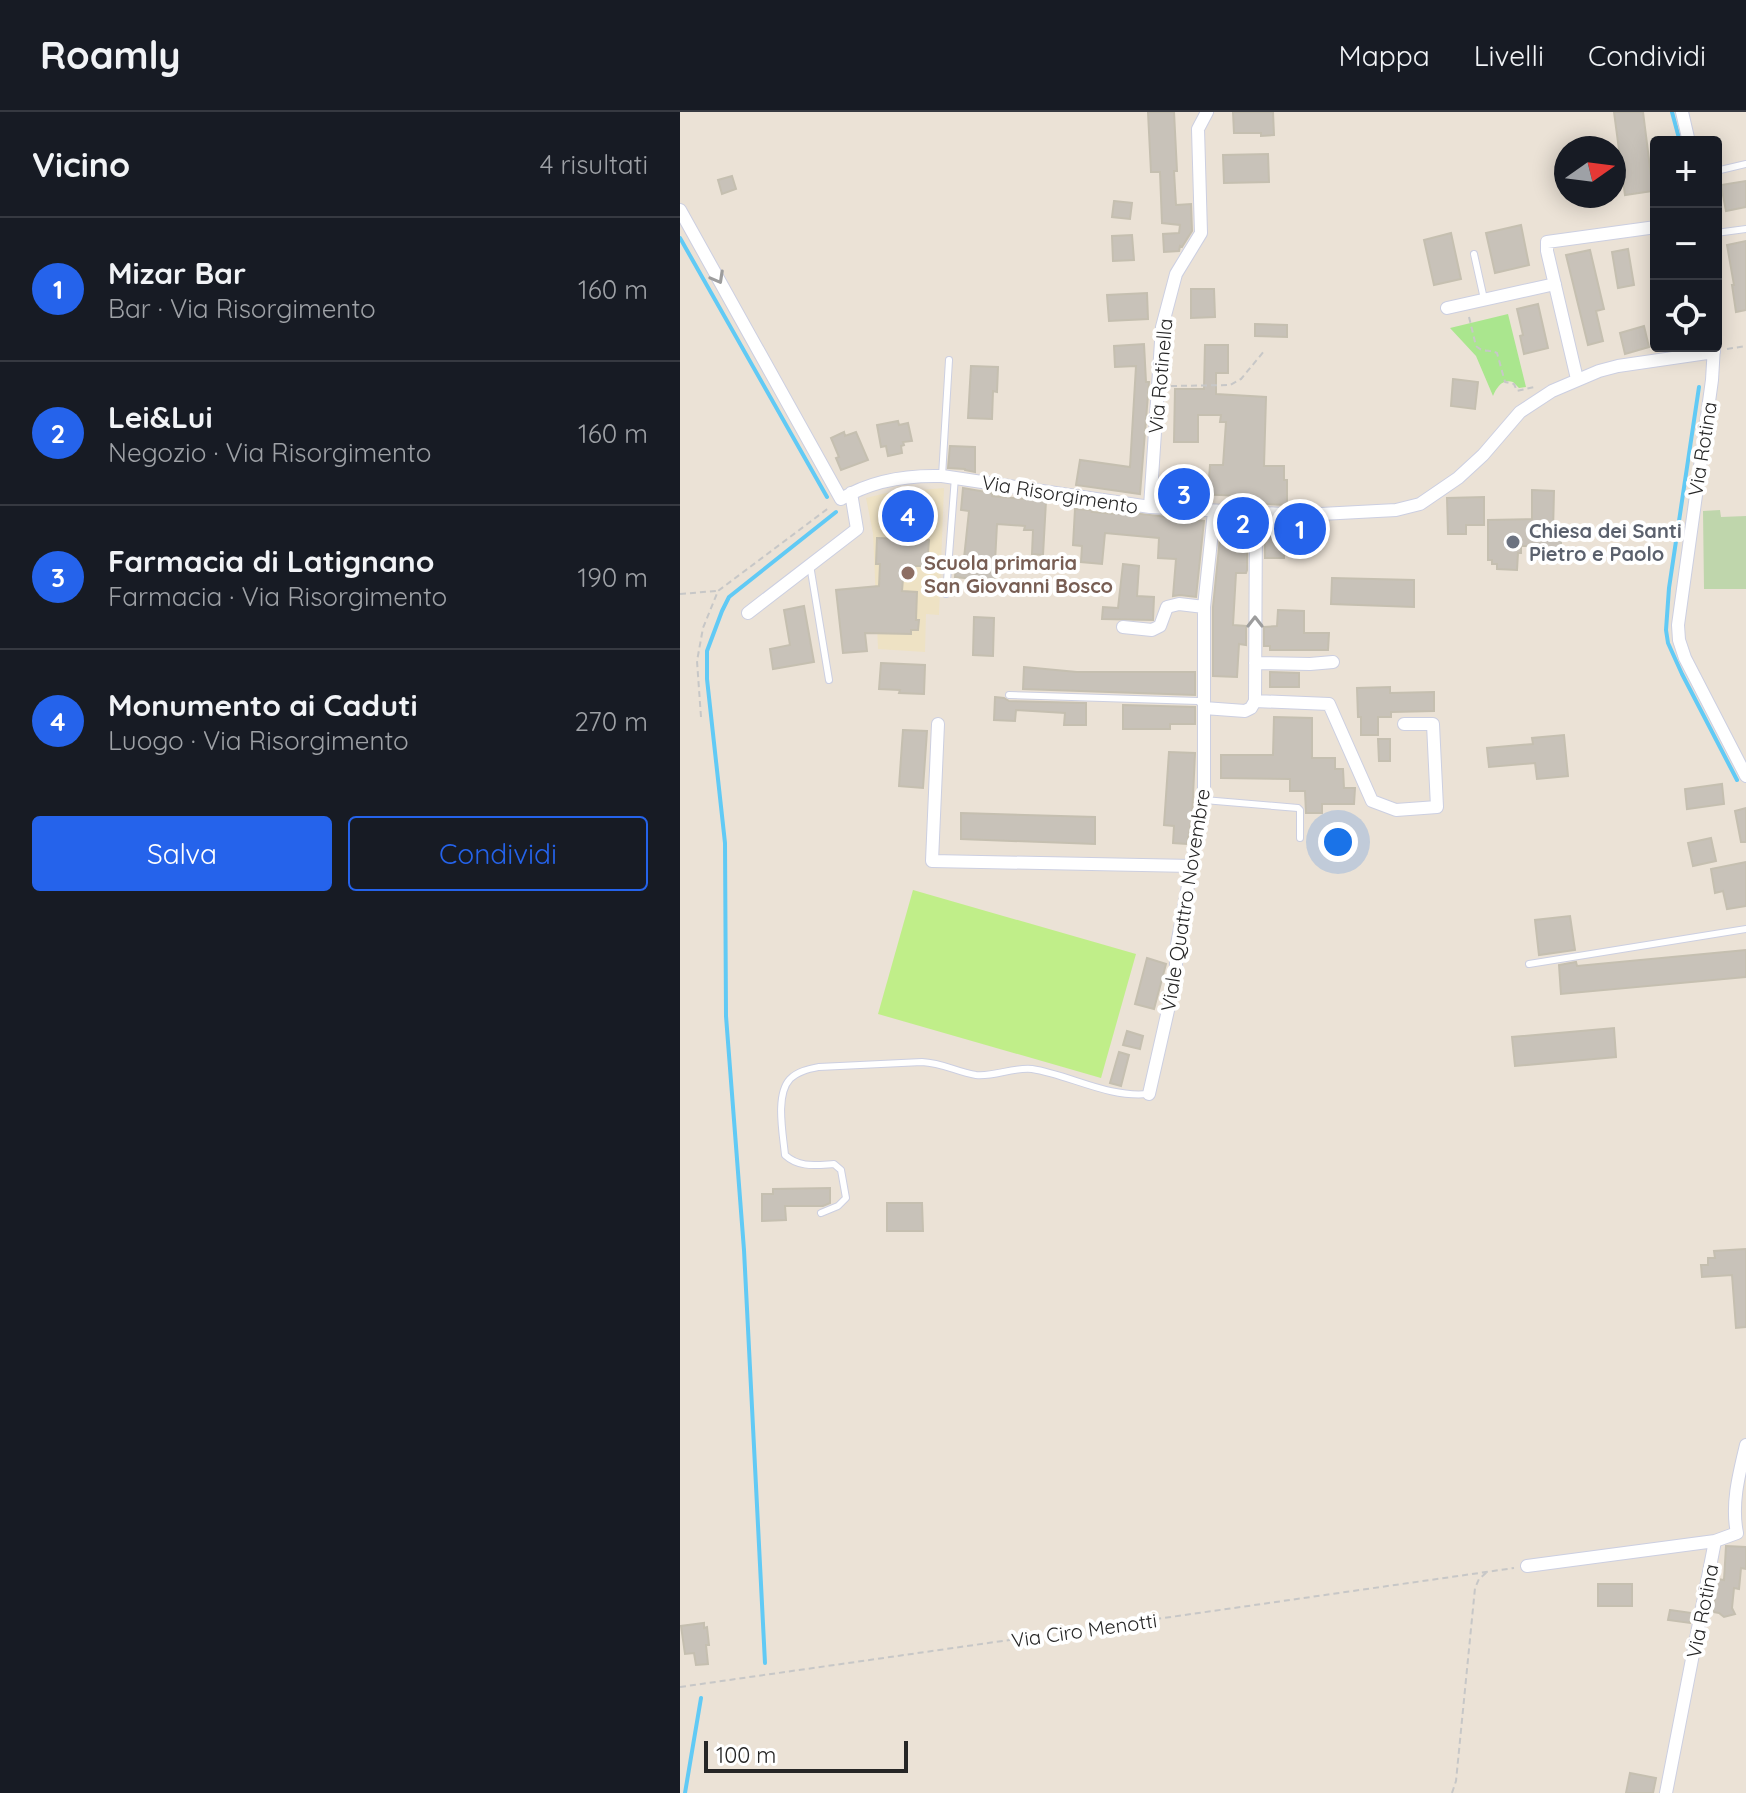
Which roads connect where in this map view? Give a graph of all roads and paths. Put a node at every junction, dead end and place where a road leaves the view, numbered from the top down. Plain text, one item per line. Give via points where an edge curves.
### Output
1 (1207, 112) edge
2 (1682, 112) edge
3 (1688, 136) edge
4 (1746, 164) edge
5 (1722, 170) edge
6 (680, 210) edge
7 (1650, 228) edge
8 (1746, 229) edge
9 (1722, 232) edge
10 (1474, 254) dead end
11 (1555, 284) junction
12 (1484, 299) junction
13 (1465, 304) junction
14 (1447, 308) dead end
15 (1746, 346) edge
16 (1722, 348) edge
17 (1265, 350) dead end
18 (1697, 352) edge
19 (1714, 352) edge
20 (949, 360) dead end
21 (1577, 379) junction
22 (1158, 386) junction
23 (1552, 391) junction
24 (948, 476) junction
25 (846, 496) junction
26 (1150, 507) junction
27 (1214, 512) junction
28 (1256, 513) junction
29 (810, 565) junction
30 (718, 591) junction
31 (680, 594) edge
32 (946, 594) dead end
33 (1204, 607) junction
34 (748, 613) dead end
35 (1123, 627) dead end
36 (1333, 662) dead end
37 (1255, 663) junction
38 (829, 680) dead end
39 (1009, 695) dead end
40 (1255, 701) junction
41 (1204, 708) junction
42 (701, 717) dead end
43 (938, 724) dead end
44 (1404, 724) dead end
45 (1746, 776) edge
46 (1204, 800) junction
47 (1300, 838) dead end
48 (1192, 866) junction
49 (1746, 929) edge
50 (1529, 964) dead end
51 (1149, 1094) joint
52 (821, 1213) dead end
53 (1746, 1445) edge
54 (1742, 1534) edge
55 (1715, 1541) junction
56 (1527, 1566) joint
57 (1488, 1571) junction
58 (680, 1687) edge
59 (1452, 1793) edge
60 (1666, 1793) edge

1 - 22 street, Via Rotinella via 1198,129 1201,233 1176,274 1162,327
2 - 3 street
4 - 5 lane
6 -> 25 street
7 - 11 street via 1547,242
8 - 9 lane
10 - 12 lane
11 - 12 street
11 - 21 street
12 - 13 street
13 - 14 street
13 - 23 path via 1476,346 1497,353 1505,382 1517,391 1550,383
15 - 16 path
17 - 22 path via 1230,385
18 - 21 street, Via Risorgimento
19 - 45 street, Via Rotina via 1679,640
20 - 24 lane
21 - 23 street, Via Risorgimento
22 - 26 street, Via Rotinella
23 - 28 street, Via Risorgimento via 1520,412 1458,478 1420,504 1329,514
24 - 25 street, Via Risorgimento via 884,480
24 - 26 street, Via Risorgimento
24 - 32 lane
25 - 29 street via 857,529
25 - 30 path
26 - 27 street, Via Risorgimento
27 - 28 street, Via Risorgimento
27 - 33 street, Viale Quattro Novembre
37 -> 28 street
29 - 34 street
29 - 38 lane
30 - 31 path
30 - 42 path via 697,661
33 - 35 street via 1167,607 1160,626 1152,630
33 - 41 street, Viale Quattro Novembre
36 - 37 street
37 - 40 street
39 - 41 lane via 1198,701
40 - 41 street via 1245,711
40 - 44 street via 1329,704 1372,801 1396,810 1437,807 1433,724
41 - 46 street, Viale Quattro Novembre
43 - 48 street via 932,861
46 - 47 lane via 1298,808
46 - 48 street, Viale Quattro Novembre
48 - 51 street, Viale Quattro Novembre via 1176,975
49 - 50 lane
51 - 52 lane via 1105,1089 1032,1069 978,1075 922,1062 803,1071 789,1080 782,1094 785,1155 793,1162 834,1164 841,1170 846,1198
53 - 54 street, Via Rotina via 1735,1516
54 - 55 street, Via Rotina
55 - 56 street
55 - 60 street, Via Rotina
56 - 57 path, Via Ciro Menotti
57 - 58 path, Via Ciro Menotti
57 - 59 path via 1475,1588

